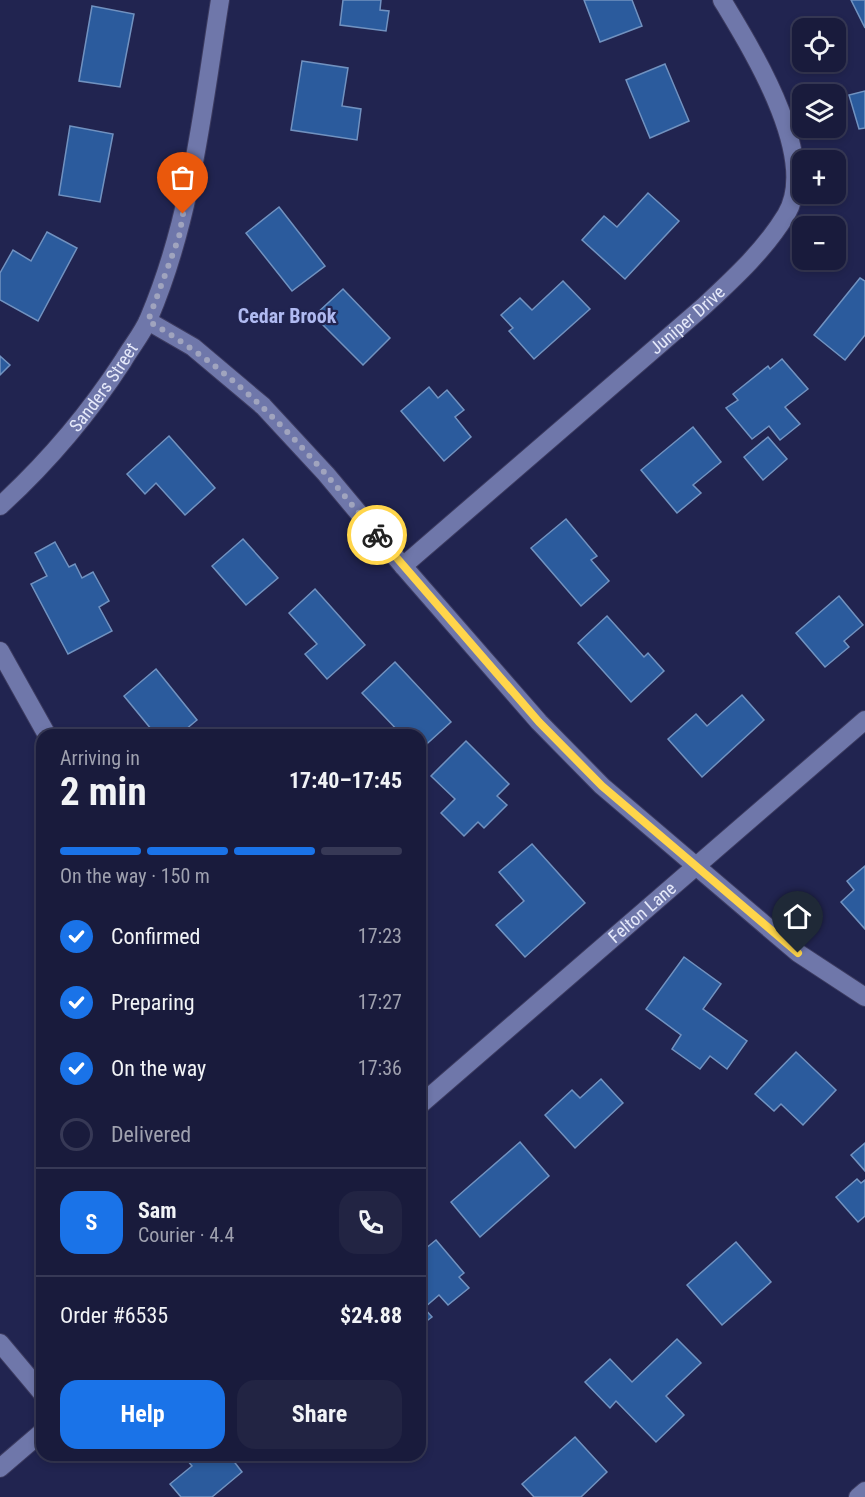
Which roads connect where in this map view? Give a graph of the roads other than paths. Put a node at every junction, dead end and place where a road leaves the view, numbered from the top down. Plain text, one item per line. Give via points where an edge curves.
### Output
1 (220, 0) edge
2 (722, 0) edge
3 (148, 321) junction
4 (0, 506) edge
5 (403, 566) junction
6 (0, 651) edge
7 (865, 720) edge
8 (44, 729) edge
9 (695, 868) junction
10 (865, 997) edge
11 (426, 1100) edge
12 (0, 1343) edge
13 (36, 1386) edge
14 (36, 1437) edge
15 (0, 1468) edge
16 (865, 1491) edge
17 (858, 1497) edge

1 - 3 street, Sanders Street via 179,237
2 - 5 street, Juniper Drive via 765,73 795,156 795,186 787,214 750,262 703,307
3 - 4 street, Sanders Street via 98,400 41,468
3 - 5 street via 193,347 263,406
5 - 9 street via 547,730 602,786
6 - 8 street
7 - 9 street, Felton Lane
9 - 10 street via 798,953
9 - 11 street, Felton Lane
12 - 13 street
14 - 15 street
16 - 17 street

